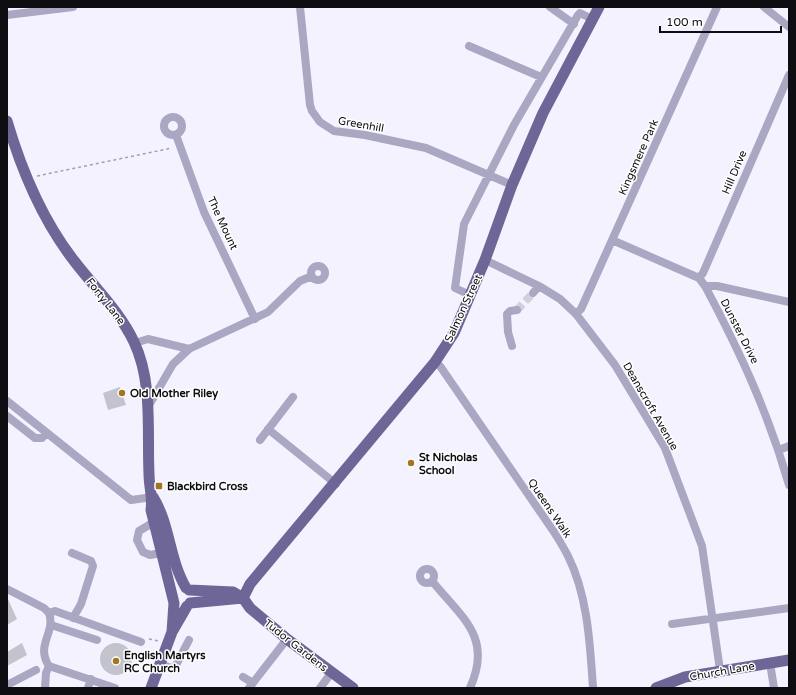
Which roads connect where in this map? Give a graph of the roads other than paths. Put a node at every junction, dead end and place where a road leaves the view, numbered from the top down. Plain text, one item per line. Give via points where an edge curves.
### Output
1 (73, 7) edge
2 (300, 7) edge
3 (550, 7) edge
4 (599, 7) edge
5 (717, 7) edge
6 (764, 7) edge
7 (7, 15) edge
8 (592, 19) junction
9 (574, 24) junction
10 (789, 27) edge
11 (469, 46) dead end
12 (789, 75) edge
13 (541, 77) junction
14 (7, 121) edge
15 (176, 135) dead end
16 (488, 176) junction
17 (512, 185) junction
18 (612, 240) junction
19 (485, 260) junction
20 (312, 276) dead end
21 (699, 278) junction
22 (539, 286) junction
23 (705, 286) junction
24 (533, 294) tunnel mouth
25 (470, 295) junction
26 (789, 302) edge
27 (517, 310) tunnel mouth
28 (576, 314) junction
29 (255, 319) junction
30 (135, 343) junction
31 (512, 346) dead end
32 (189, 349) junction
33 (435, 362) junction
34 (293, 397) dead end
35 (7, 400) edge
36 (148, 407) junction
37 (7, 416) edge
38 (268, 429) junction
39 (47, 433) junction
40 (260, 440) dead end
41 (789, 446) edge
42 (779, 450) junction
43 (336, 484) junction
44 (789, 485) edge
45 (153, 497) junction
46 (154, 522) junction
47 (72, 553) dead end
48 (161, 553) junction
49 (432, 581) dead end
50 (7, 589) edge
51 (187, 589) junction
52 (243, 598) junction
53 (173, 599) junction
54 (189, 604) junction
55 (789, 608) edge
56 (49, 613) junction
57 (74, 618) junction
58 (714, 619) junction
59 (672, 624) dead end
60 (51, 625) junction
61 (172, 632) junction
62 (287, 639) junction
63 (97, 640) dead end
64 (189, 640) dead end
65 (141, 642) road end
66 (789, 660) edge
67 (160, 664) junction
68 (770, 664) junction
69 (49, 666) junction
70 (36, 670) dead end
71 (720, 670) junction
72 (332, 672) junction
73 (243, 677) dead end
74 (91, 680) junction
75 (7, 685) edge
76 (251, 686) edge
77 (46, 688) edge
78 (88, 688) edge
79 (115, 688) edge
80 (151, 688) edge
81 (320, 688) edge
82 (353, 688) edge
83 (470, 688) edge
84 (593, 688) edge
85 (656, 688) edge
86 (774, 688) edge

1 - 7 street
2 - 16 street, Greenhill via 310,105 320,122 334,131 426,148
3 - 9 street
4 - 8 main road, Salmon Street
5 - 18 street, Kingsmere Park
6 - 10 street
8 - 9 street via 579,14
8 - 17 main road, Salmon Street via 543,113
9 - 13 street
11 - 13 street
12 - 21 street, Hill Drive
13 - 16 street
14 - 30 main road, Forty Lane via 20,164 44,215 75,261 127,328
15 - 29 street, The Mount via 204,212
16 - 17 street, Greenhill
16 - 25 street via 464,224 455,288
17 - 19 main road, Salmon Street
18 - 21 street, Dunster Drive
18 - 28 street, Kingsmere Park via 581,309
19 - 22 street, Deanscroft Avenue
19 - 25 main road, Salmon Street
20 - 29 street via 300,281 268,312
21 - 23 street, Dunster Drive
22 - 24 street
22 - 28 street, Deanscroft Avenue via 560,299
23 - 26 street via 717,286
23 - 42 street, Dunster Drive via 739,351
25 - 33 main road, Salmon Street via 454,333
27 - 31 street via 507,314
28 - 58 street, Deanscroft Avenue via 615,365 665,448 702,546
29 - 32 street
30 - 32 street via 148,340
30 - 36 main road, Forty Lane via 146,378
32 - 36 street via 173,364
33 - 43 main road, Salmon Street
33 - 84 street, Queens Walk via 569,557 581,590 590,646
34 - 38 street
35 - 39 street
36 - 45 main road, Forty Lane via 149,476
37 - 39 street via 35,438 42,438
38 - 40 street
38 - 43 street
39 - 45 street via 131,500
41 - 42 street
42 - 44 street, Dunster Drive
43 - 52 main road, Salmon Street via 250,584
45 - 46 main road, Forty Lane via 151,510
45 - 51 main road, Forty Lane via 160,509 176,567
46 - 48 main road, Forty Lane
46 - 48 street via 139,531 137,540 143,552 150,555
47 - 57 street via 91,561 93,566
48 - 53 main road, Forty Lane
49 - 83 street via 473,631 478,641 479,654
50 - 56 street
51 - 52 main road via 233,592
51 - 53 main road via 178,588
51 - 54 main road via 192,596
52 - 54 main road
52 - 62 main road, Tudor Gardens via 250,608
53 - 54 main road via 180,607
53 - 61 main road
54 - 61 main road
55 - 58 street
56 - 57 street via 55,611
56 - 60 street
57 - 65 street
58 - 59 street
58 - 71 street, Deanscroft Avenue
60 - 63 street
60 - 69 street via 43,649 44,659
61 - 67 main road
62 - 72 main road, Tudor Gardens
62 - 76 street
64 - 67 street via 174,669
66 - 68 main road, Church Lane
67 - 80 main road
68 - 71 main road, Church Lane
68 - 86 street
69 - 74 street
69 - 77 street via 46,673
70 - 75 street
71 - 85 main road, Church Lane via 685,677
72 - 81 street
72 - 82 main road, Tudor Gardens
73 - 76 street
74 - 78 street
74 - 79 street

